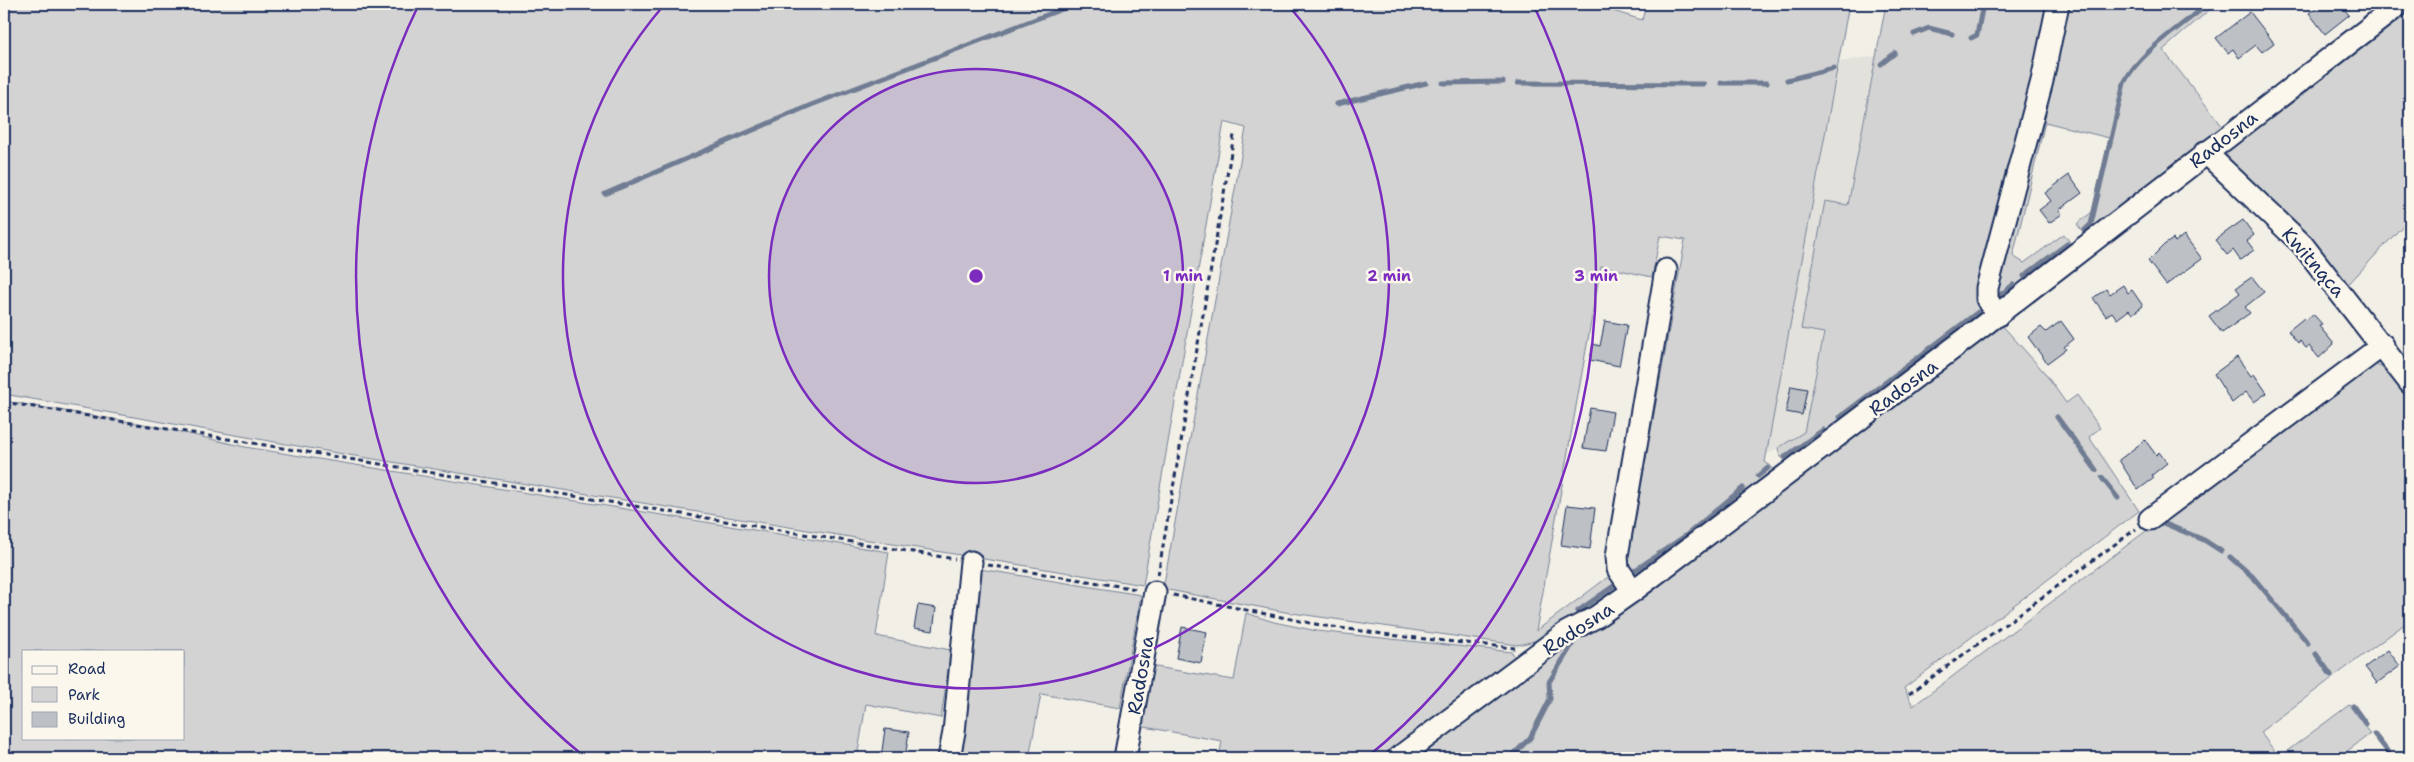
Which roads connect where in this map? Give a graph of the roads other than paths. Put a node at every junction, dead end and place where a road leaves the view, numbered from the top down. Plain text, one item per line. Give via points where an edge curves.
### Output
1 (2058, 4) edge
2 (2400, 4) edge
3 (2205, 152) junction
4 (1666, 270) dead end
5 (1997, 316) junction
6 (2383, 345) junction
7 (2410, 383) edge
8 (2150, 518) road end
9 (971, 562) road end
10 (1633, 591) junction
11 (1155, 592) road end
12 (949, 758) edge
13 (1125, 758) edge
14 (1398, 758) edge

1 - 5 street via 2040,90 1987,288 1987,299
2 - 3 street, Radosna
3 - 5 street, Radosna
3 - 6 street, Kwitnąca via 2302,244
4 - 10 street via 1617,556 1618,569
5 - 10 street, Radosna
6 - 7 street, Kwitnąca
6 - 8 street
9 - 12 street
10 - 14 street, Radosna via 1540,652
11 - 13 street, Radosna

